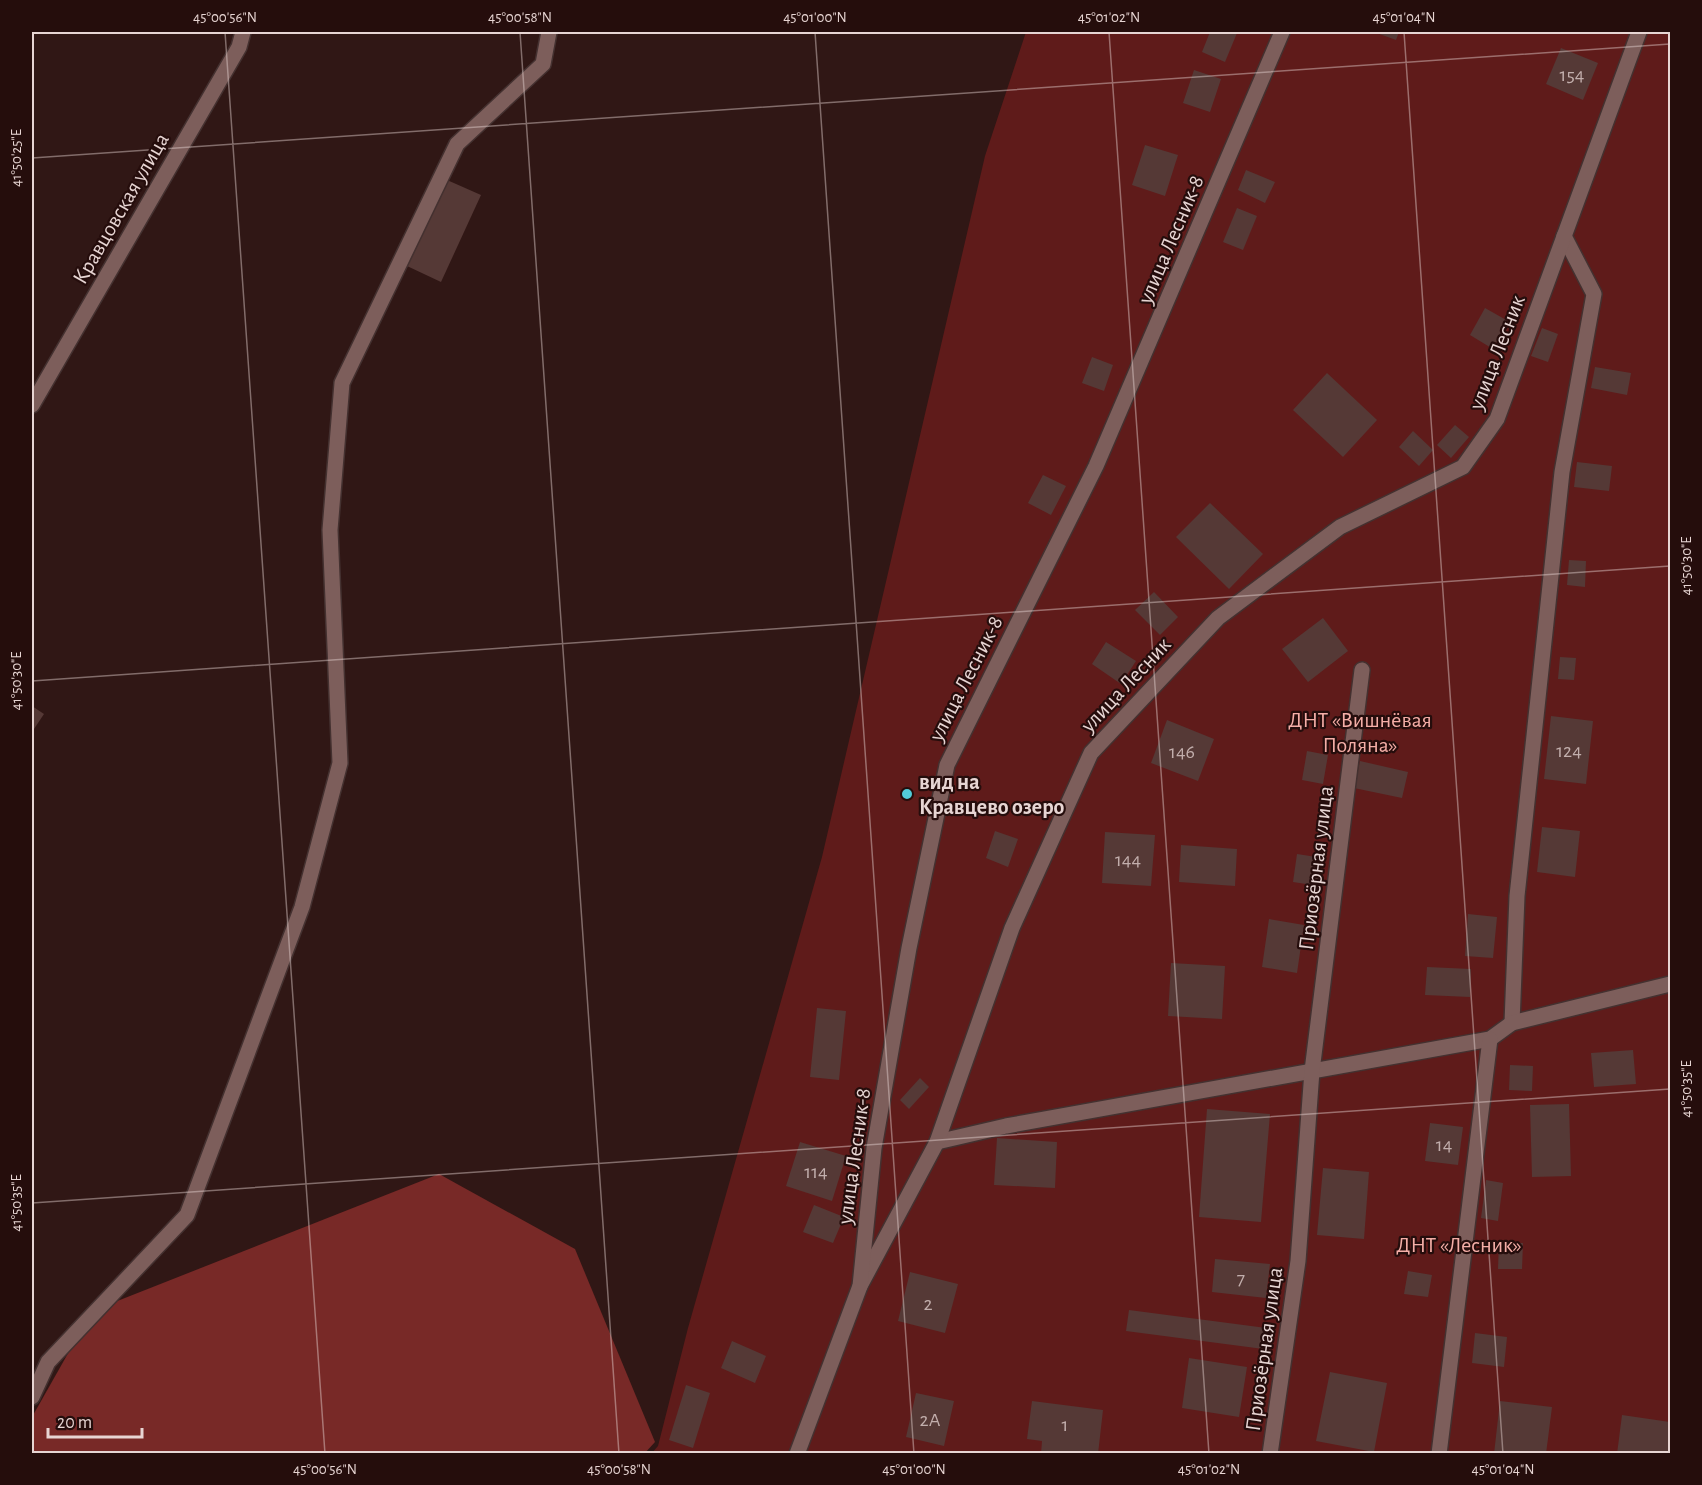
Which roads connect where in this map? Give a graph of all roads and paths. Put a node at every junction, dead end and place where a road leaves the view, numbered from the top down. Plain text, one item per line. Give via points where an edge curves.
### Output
1 (243, 32) edge
2 (549, 32) edge
3 (1282, 32) edge
4 (1639, 32) edge
5 (1564, 236) junction
6 (32, 405) edge
7 (1362, 669) dead end
8 (1671, 984) edge
9 (1512, 1023) junction
10 (1490, 1039) junction
11 (1312, 1071) junction
12 (936, 1142) junction
13 (860, 1286) junction
14 (32, 1397) edge
15 (797, 1454) edge
16 (1270, 1454) edge
17 (1438, 1454) edge

1 - 6 street, Кравцовская улица via 239,47
2 - 14 street via 543,64 457,144 342,383 330,530 340,763 302,907 187,1215 48,1362
3 - 13 street, улица Лесник-8 via 1096,466 947,765 909,948 874,1148
4 - 5 street, улица Лесник
5 - 9 street via 1594,294 1562,472 1517,896
5 - 12 street, улица Лесник via 1497,419 1463,467 1340,527 1218,618 1091,753 1012,928
7 - 11 street, Приозёрная улица
8 - 9 street
9 - 10 street
10 - 11 street
10 - 17 street
11 - 12 street
11 - 16 street, Приозёрная улица via 1298,1261
12 - 13 street, улица Лесник
13 - 15 street, улица Лесник-8

